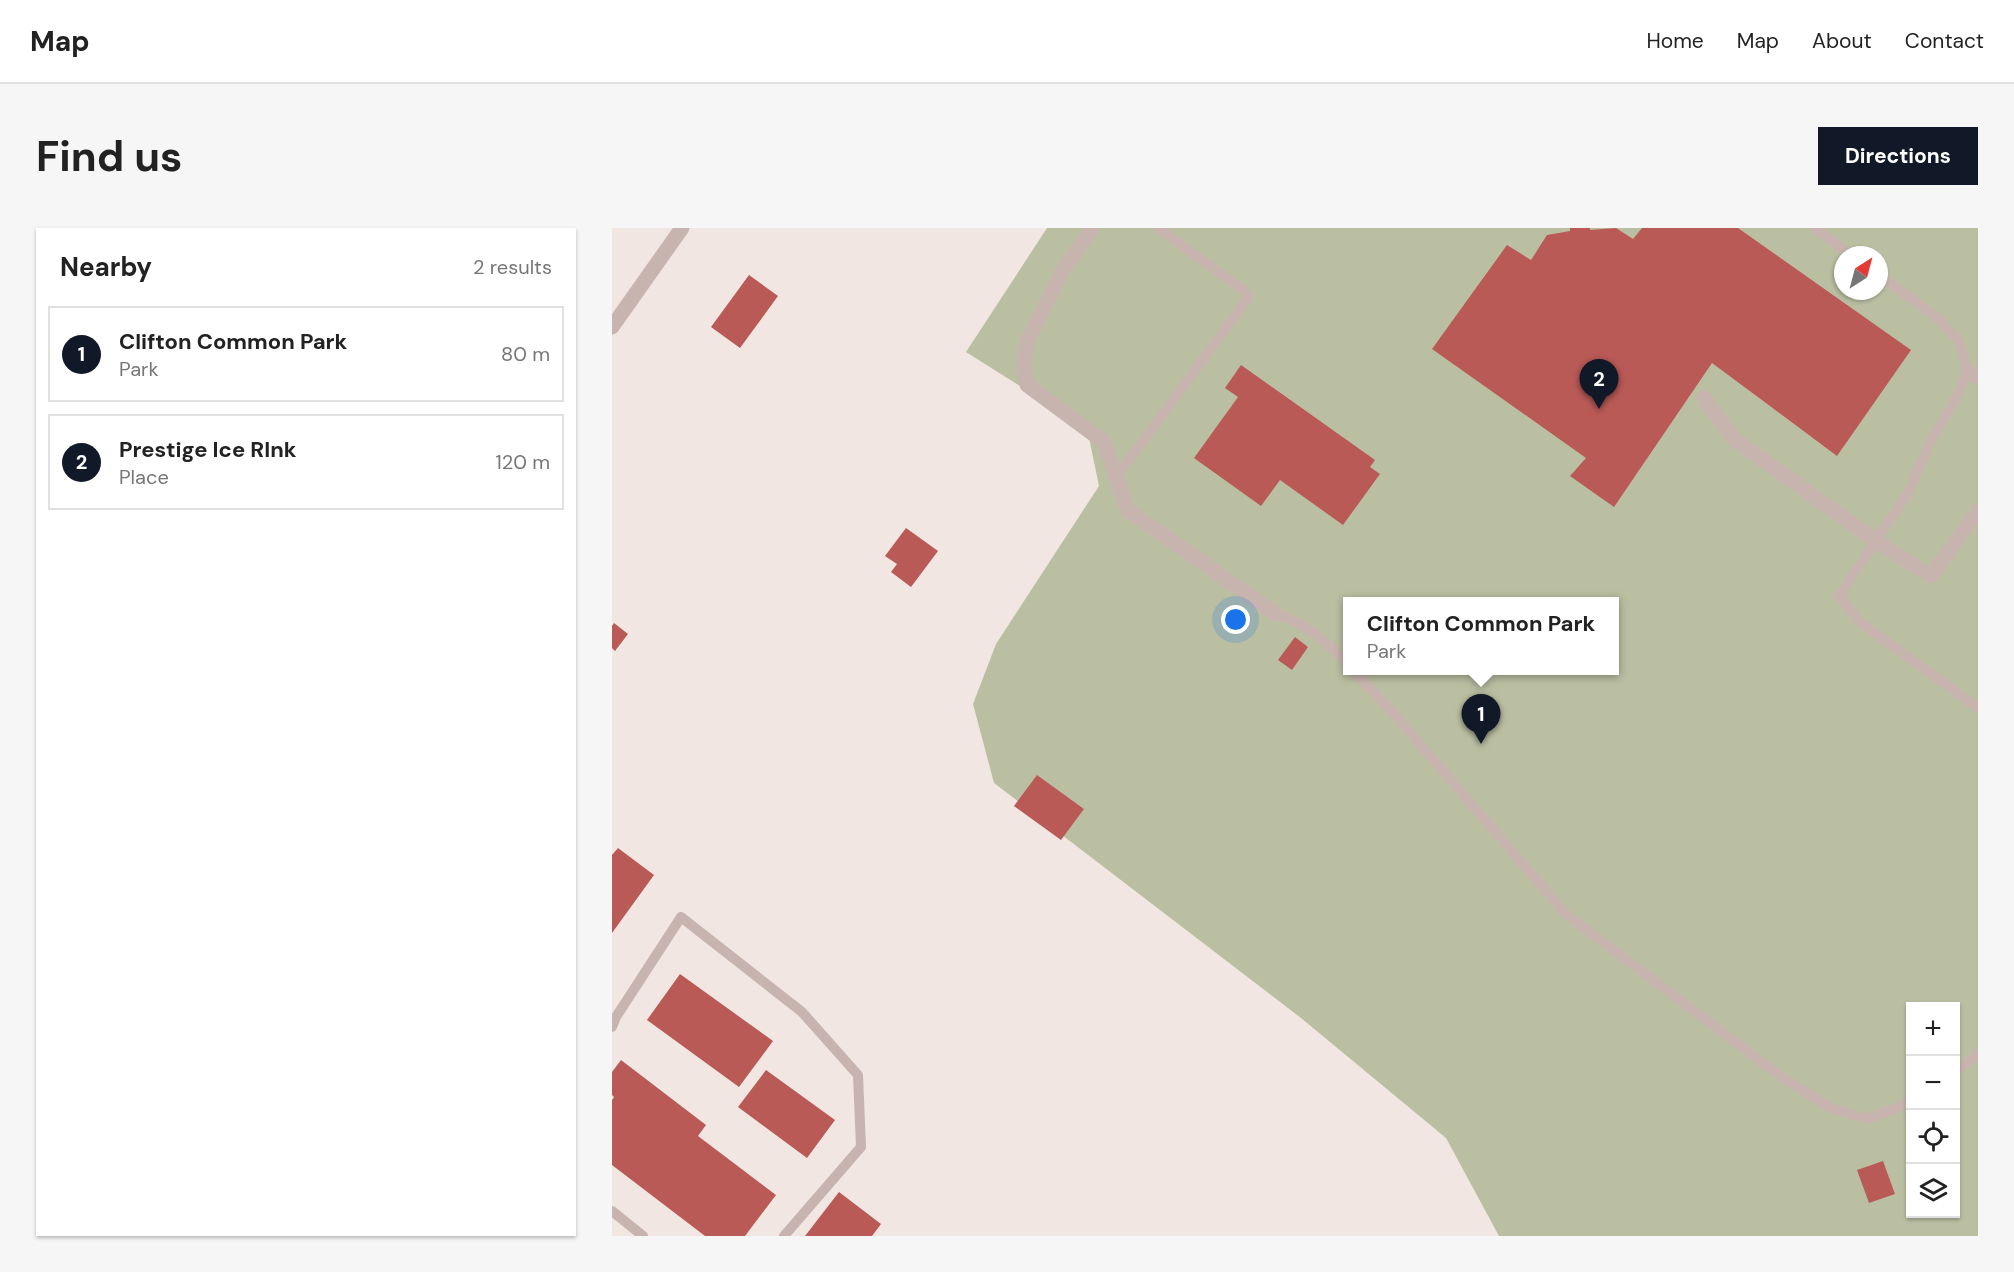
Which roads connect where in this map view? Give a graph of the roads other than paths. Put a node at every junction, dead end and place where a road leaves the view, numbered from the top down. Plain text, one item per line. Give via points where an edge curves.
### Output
1 (682, 228) edge
2 (1093, 228) edge
3 (1158, 228) edge
4 (1815, 228) edge
5 (1839, 246) edge
6 (1888, 282) edge
7 (612, 327) edge
8 (1973, 375) edge
9 (1704, 398) dead end
10 (1116, 475) junction
11 (1978, 512) edge
12 (1876, 541) junction
13 (1276, 614) joint
14 (1343, 660) edge
15 (1358, 675) edge
16 (1978, 708) edge
17 (613, 1019) edge
18 (1978, 1053) edge
19 (1960, 1067) edge
20 (1906, 1103) edge
21 (612, 1211) edge
22 (643, 1236) edge
23 (784, 1236) edge

1 - 7 street
2 - 10 street via 1063,270 1027,342 1024,364 1027,385 1104,442
3 - 10 lane via 1245,291 1248,298
4 - 5 lane
6 - 8 lane via 1939,319 1959,341
8 - 12 lane via 1931,440 1908,493
9 - 12 street via 1734,439
10 - 13 street via 1128,510
11 - 12 street via 1931,576
12 - 16 lane via 1839,596 1860,622
13 - 14 lane via 1299,622 1322,637
15 - 20 lane via 1566,914 1783,1078 1831,1108 1867,1119
17 - 23 lane via 681,917 802,1012 858,1075 861,1148
18 - 19 lane
21 - 22 lane

